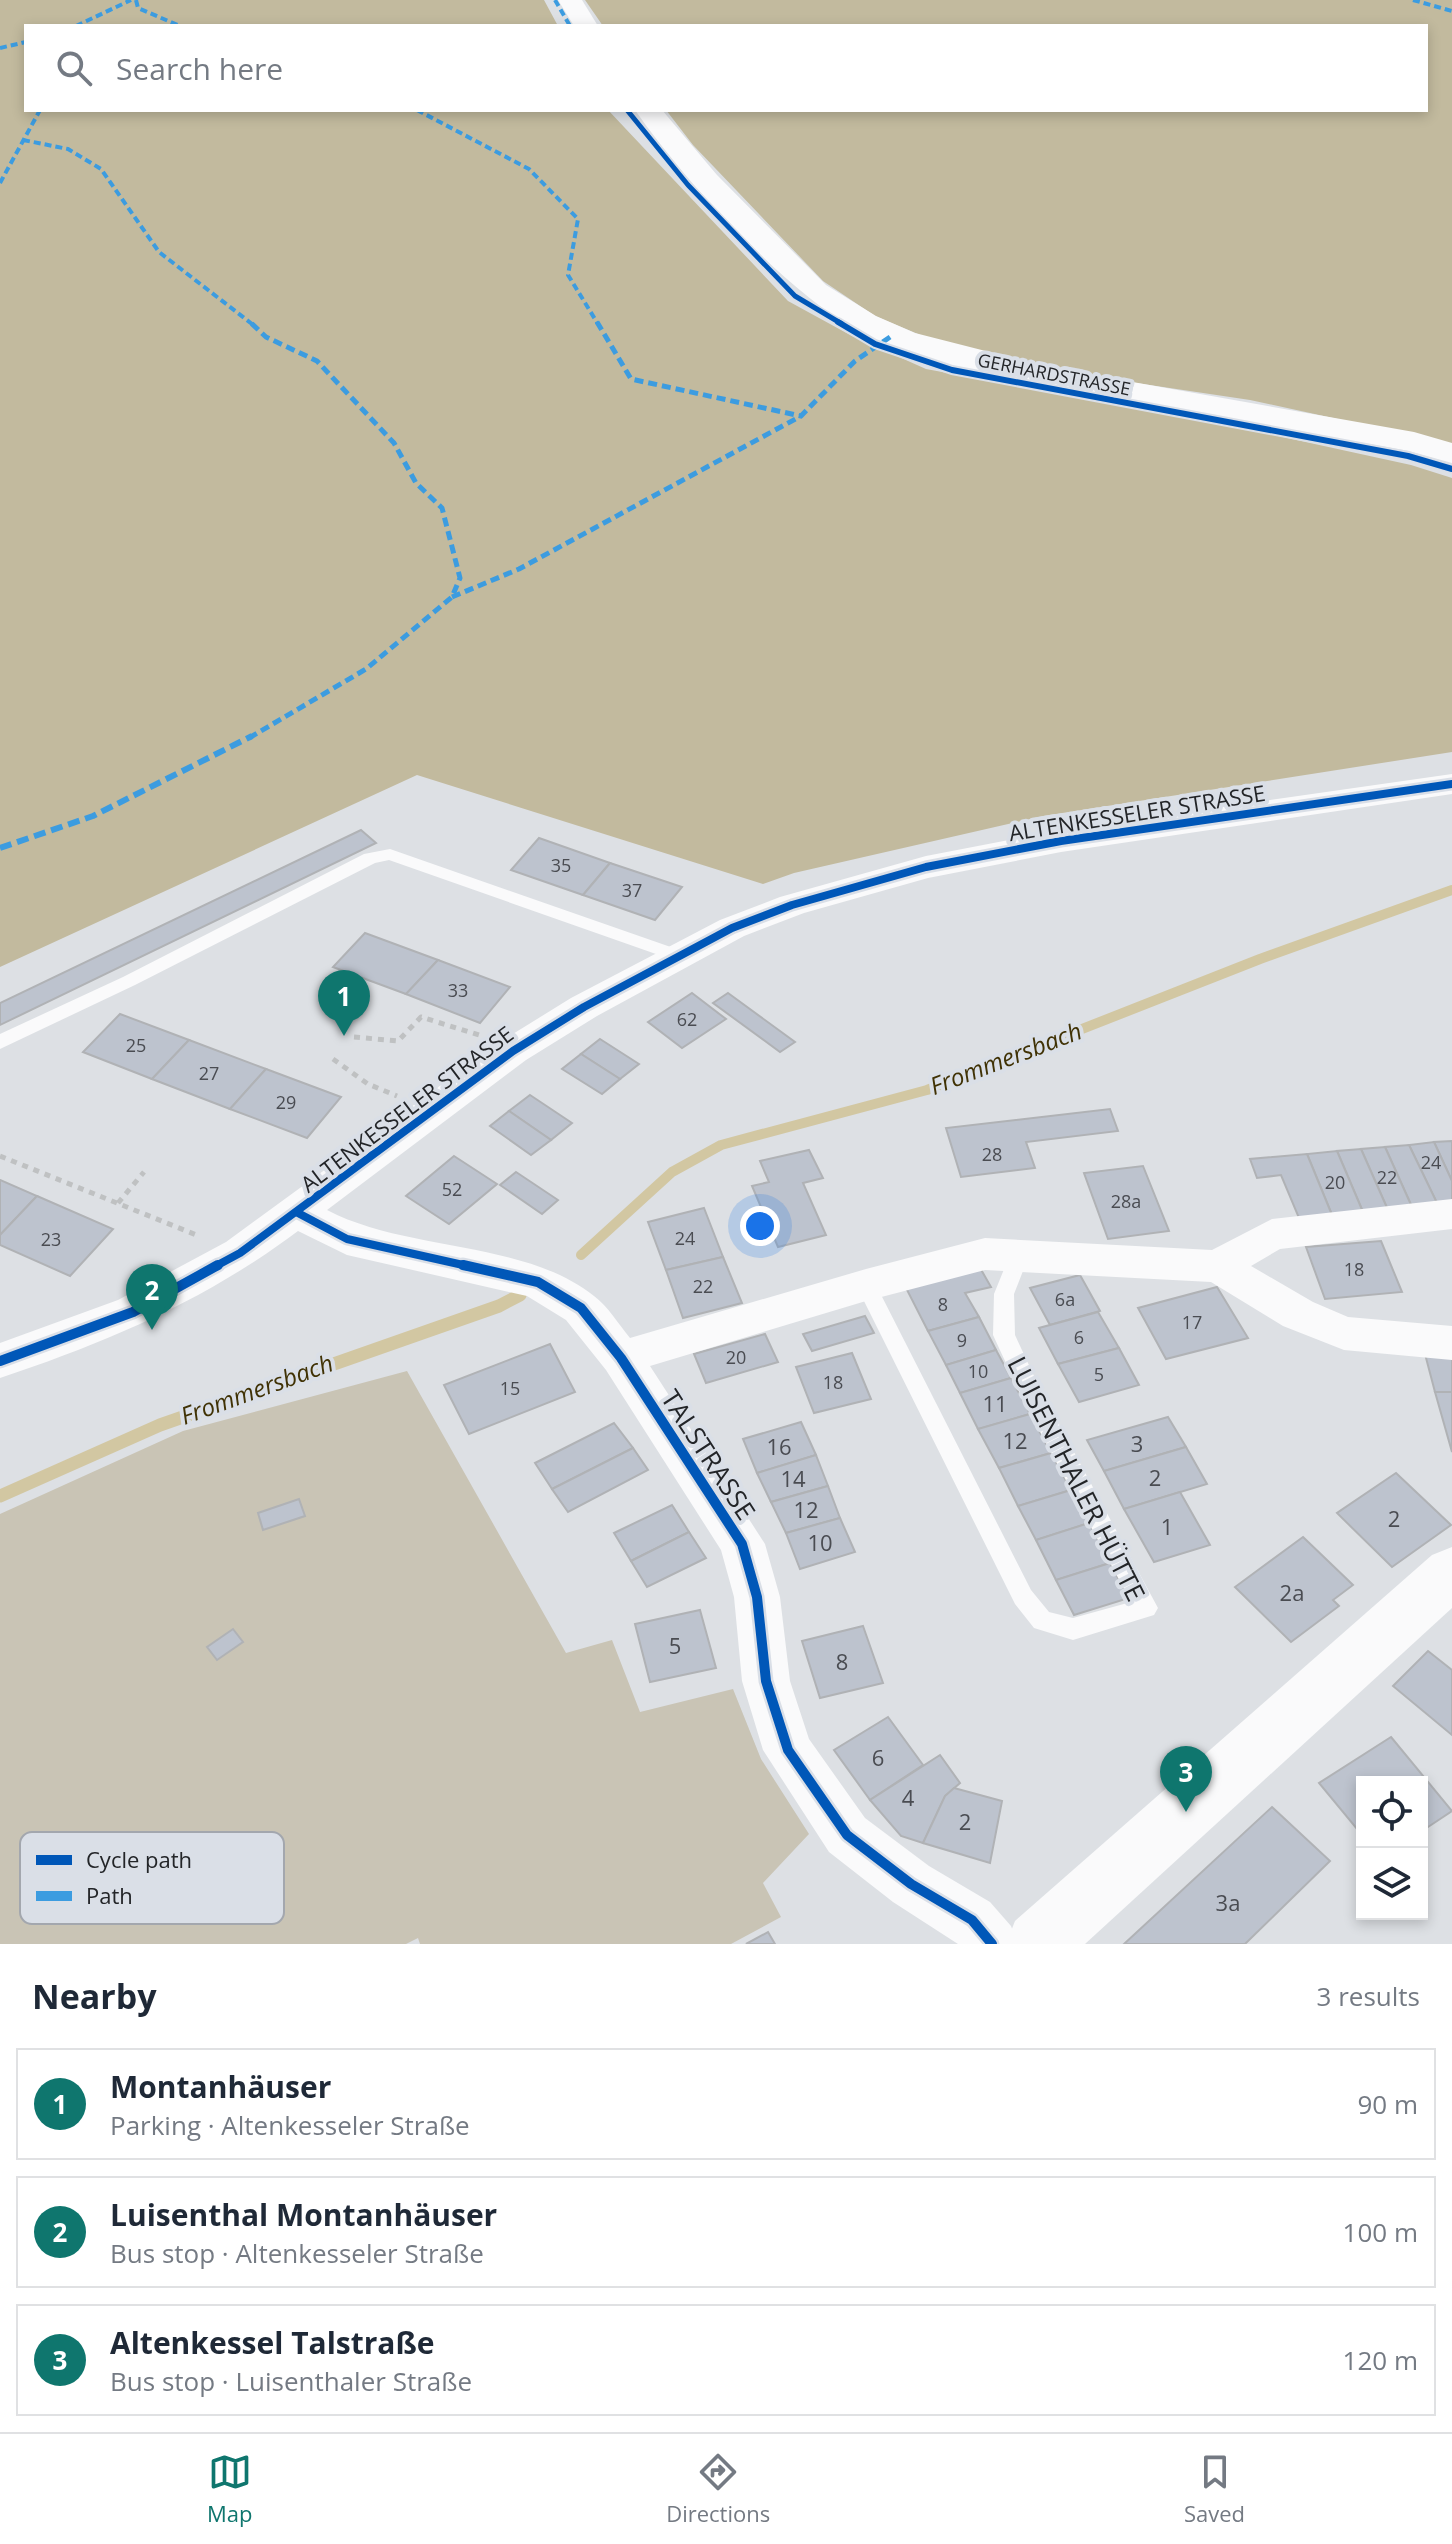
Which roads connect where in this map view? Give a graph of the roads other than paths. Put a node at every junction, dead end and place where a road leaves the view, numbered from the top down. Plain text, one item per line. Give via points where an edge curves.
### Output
1 (570, 0) edge
2 (585, 24) edge
3 (650, 112) edge
4 (1452, 453) edge
5 (1452, 784) edge
6 (679, 956) junction
7 (0, 1042) edge
8 (298, 1213) junction
9 (1452, 1214) edge
10 (1020, 1253) junction
11 (1218, 1266) junction
12 (866, 1285) junction
13 (1452, 1343) edge
14 (621, 1358) junction
15 (0, 1361) edge
16 (1452, 1572) edge
17 (992, 1944) edge
18 (1038, 1944) edge

1 - 2 street
3 - 4 street, GERHARDSTRASSE via 707,181 815,291 904,340 1048,376
5 - 6 street, ALTENKESSELER STRASSE via 1061,841 926,867 792,905
6 - 7 lane via 390,854 370,858
6 - 8 street, ALTENKESSELER STRASSE via 513,1051
8 - 14 street, TALSTRASSE via 347,1239 538,1282 581,1308
8 - 15 street, ALTENKESSELER STRASSE via 240,1253 133,1312
9 - 11 street via 1272,1234
10 - 11 street
10 - 12 street via 985,1254
10 - 12 lane, LUISENTHALER HÜTTE via 1004,1294 1004,1335 1146,1608 1073,1629 1042,1621 1023,1597
11 - 13 street via 1298,1314 1344,1333
12 - 14 street
14 - 17 street, TALSTRASSE via 742,1544 757,1597 766,1681 788,1750 847,1835 911,1884 972,1920
16 - 18 street

